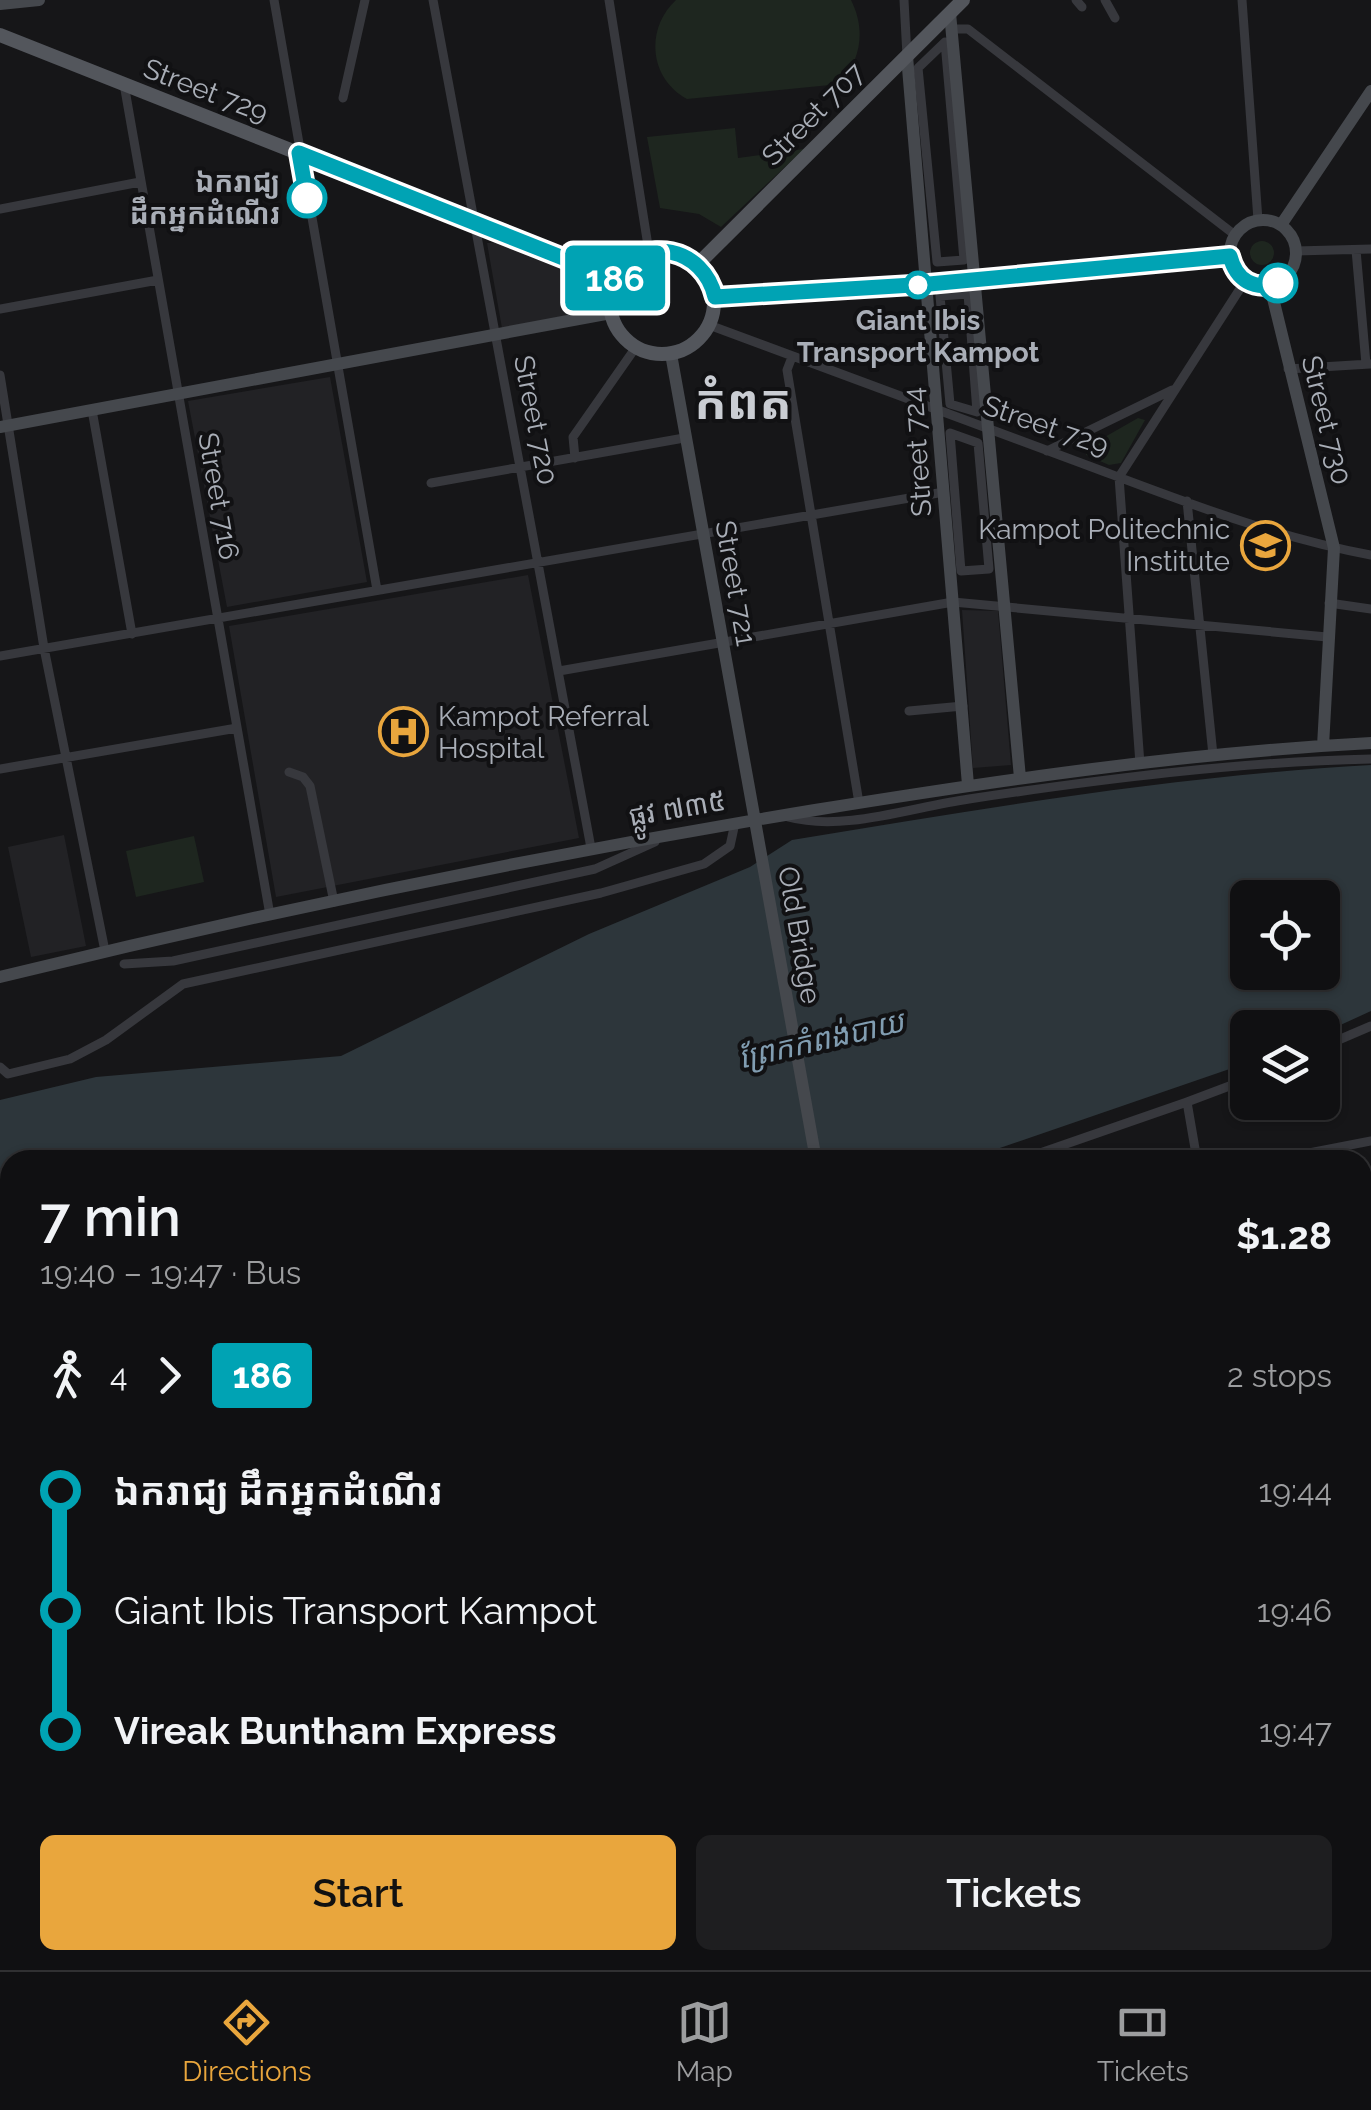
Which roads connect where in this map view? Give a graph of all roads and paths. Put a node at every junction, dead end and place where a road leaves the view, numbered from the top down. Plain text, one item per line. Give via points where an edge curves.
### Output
1 (39, 0) edge
2 (274, 0) edge
3 (365, 0) edge
4 (433, 0) edge
5 (608, 0) edge
6 (904, 0) edge
7 (964, 0) edge
8 (1106, 0) edge
9 (1242, 0) edge
10 (0, 4) edge
11 (950, 6) edge
12 (1115, 18) dead end
13 (953, 29) junction
14 (0, 36) edge
15 (907, 56) junction
16 (124, 84) junction
17 (1371, 91) edge
18 (343, 98) dead end
19 (299, 153) junction
20 (140, 182) junction
21 (0, 209) edge
22 (1258, 220) junction
23 (475, 222) junction
24 (1281, 225) junction
25 (1235, 234) junction
26 (1371, 249) edge
27 (1356, 250) junction
28 (1296, 251) junction
29 (649, 252) junction
30 (1230, 256) junction
31 (937, 262) joint
32 (698, 264) junction
33 (616, 279) junction
34 (158, 280) junction
35 (976, 280) junction
36 (1245, 281) junction
37 (929, 284) junction
38 (1270, 286) junction
39 (715, 297) junction
40 (0, 309) edge
41 (611, 313) junction
42 (709, 325) junction
43 (497, 337) junction
44 (636, 347) junction
45 (671, 354) junction
46 (792, 357) junction
47 (1369, 364) edge
48 (338, 366) junction
49 (1288, 369) junction
50 (0, 375) edge
51 (1174, 389) junction
52 (178, 394) junction
53 (92, 410) junction
54 (945, 410) junction
55 (4, 427) edge
56 (990, 432) junction
57 (684, 438) junction
58 (1046, 451) junction
59 (575, 458) junction
60 (522, 467) junction
61 (1119, 477) junction
62 (431, 483) dead end
63 (944, 492) junction
64 (1187, 501) junction
65 (812, 514) junction
66 (701, 534) junction
67 (1334, 548) junction
68 (1371, 555) edge
69 (540, 564) junction
70 (961, 571) joint
71 (377, 590) junction
72 (953, 602) junction
73 (1329, 603) junction
74 (1005, 606) junction
75 (1371, 609) edge
76 (218, 618) junction
77 (1127, 619) junction
78 (831, 621) junction
79 (1198, 626) junction
80 (132, 634) junction
81 (1327, 637) junction
82 (721, 641) junction
83 (44, 648) junction
84 (0, 656) edge
85 (559, 671) junction
86 (963, 706) junction
87 (909, 711) dead end
88 (236, 728) junction
89 (1371, 744) edge
90 (1323, 746) junction
91 (1213, 755) junction
92 (66, 757) junction
93 (1371, 759) edge
94 (1140, 764) junction
95 (0, 769) edge
96 (290, 772) dead end
97 (1020, 778) junction
98 (968, 785) junction
99 (860, 803) junction
100 (781, 816) junction
101 (753, 820) junction
102 (735, 824) junction
103 (668, 835) junction
104 (756, 838) joint
105 (591, 848) junction
106 (334, 902) junction
107 (270, 915) junction
108 (104, 951) junction
109 (124, 964) dead end
110 (0, 976) edge
111 (1371, 1026) edge
112 (1340, 1039) edge
113 (0, 1066) edge
114 (1230, 1086) edge
115 (1187, 1102) junction
116 (1371, 1141) edge
117 (814, 1150) edge
118 (1049, 1150) edge
119 (1195, 1150) edge
120 (1325, 1150) edge

1 - 10 street
2 - 19 street
3 - 18 street
4 - 23 street, Street 720
5 - 29 street
6 - 15 street
7 - 11 main road, Street 707
8 - 12 street
9 - 22 street
11 - 13 street
11 - 15 main road, Street 707
13 - 25 street via 968,29
13 - 35 street
14 - 16 main road, Street 729
15 - 32 main road, Street 707
15 - 37 street, Street 724
16 - 19 main road, Street 729
16 - 20 street, Street 716
17 - 24 street
19 - 23 main road, Street 729
19 - 48 street
20 - 21 street
20 - 34 street, Street 716
22 - 24 street
22 - 25 street
23 - 33 main road, Street 729
23 - 43 street, Street 720
24 - 28 street
25 - 30 street
26 - 27 street
27 - 28 street
27 - 47 street
28 - 38 street via 1289,274
29 - 32 main road via 678,252
29 - 33 main road
30 - 35 street
30 - 36 street
31 - 31 street via 918,68 945,42 964,260
32 - 39 main road
33 - 41 main road
34 - 40 street
34 - 52 street, Street 716
35 - 37 street
35 - 56 street
36 - 38 street
36 - 51 street
37 - 39 street
37 - 54 street, Street 724
38 - 49 street, Street 730
39 - 42 main road
41 - 43 street
41 - 44 main road
42 - 45 main road via 697,341
42 - 46 street, Street 729
43 - 48 street
43 - 60 street, Street 720
44 - 45 main road
44 - 59 street via 573,437
45 - 57 street, Street 721
46 - 54 street, Street 729
46 - 65 street via 788,370
47 - 49 street
48 - 52 street
48 - 71 street
49 - 67 street, Street 730
50 - 55 street
51 - 58 street
51 - 61 street
52 - 53 street
52 - 76 street, Street 716
53 - 55 street
53 - 80 street
54 - 54 street via 977,412 968,294 940,296
54 - 56 street, Street 729
54 - 63 street, Street 724
55 - 83 street
56 - 58 street, Street 729
56 - 74 street
57 - 59 street
57 - 66 street, Street 721
58 - 61 street, Street 729
59 - 60 street
60 - 62 street
60 - 69 street, Street 720
61 - 64 street, Street 729
61 - 77 street
63 - 65 street
63 - 72 street, Street 724
64 - 67 street, Street 729
64 - 79 street
65 - 66 street
65 - 78 street
66 - 69 street
66 - 82 street, Street 721
67 - 68 street, Street 729
67 - 73 street, Street 730
69 - 71 street
69 - 85 street, Street 720
70 - 70 street via 989,569 978,443 950,434
71 - 76 street
72 - 74 street
72 - 78 street
72 - 86 street, Street 724
73 - 75 street
73 - 81 street, Street 730
74 - 77 street
74 - 97 street
76 - 80 street
76 - 88 street, Street 716
77 - 79 street
77 - 94 street
78 - 82 street
78 - 99 street
79 - 81 street
79 - 91 street
80 - 83 street
81 - 90 street, Street 730
82 - 85 street
82 - 101 street, Street 721
83 - 84 street
83 - 92 street
85 - 105 street, Street 720
86 - 87 street
86 - 98 street, Street 724
88 - 92 street
88 - 107 street, Street 716
89 - 90 street, ផ្លូវ ៧៣៥
90 - 91 street, ផ្លូវ ៧៣៥
91 - 94 street, ផ្លូវ ៧៣៥
92 - 95 street
92 - 108 street
93 - 100 street via 1248,765 814,824
94 - 97 street, ផ្លូវ ៧៣៥
96 - 106 street via 310,786
97 - 98 street, ផ្លូវ ៧៣៥
98 - 99 street, ផ្លូវ ៧៣៥
99 - 100 street, ផ្លូវ ៧៣៥
100 - 101 street, ផ្លូវ ៧៣៥
101 - 102 street, ផ្លូវ ៧៣៥
101 - 104 street, Street 721
102 - 103 street, ផ្លូវ ៧៣៥
102 - 113 street via 730,846 704,864 601,893 183,984 70,1059 8,1074
103 - 105 street, ផ្លូវ ៧៣៥
103 - 109 street via 595,868 172,961
104 - 117 street, Old Bridge
105 - 106 street, ផ្លូវ ៧៣៥
106 - 107 street, ផ្លូវ ៧៣៥
107 - 108 street, ផ្លូវ ៧៣៥
108 - 110 street, ផ្លូវ ៧៣៥
111 - 112 street
114 - 115 street
115 - 118 street
115 - 119 street
116 - 120 street

